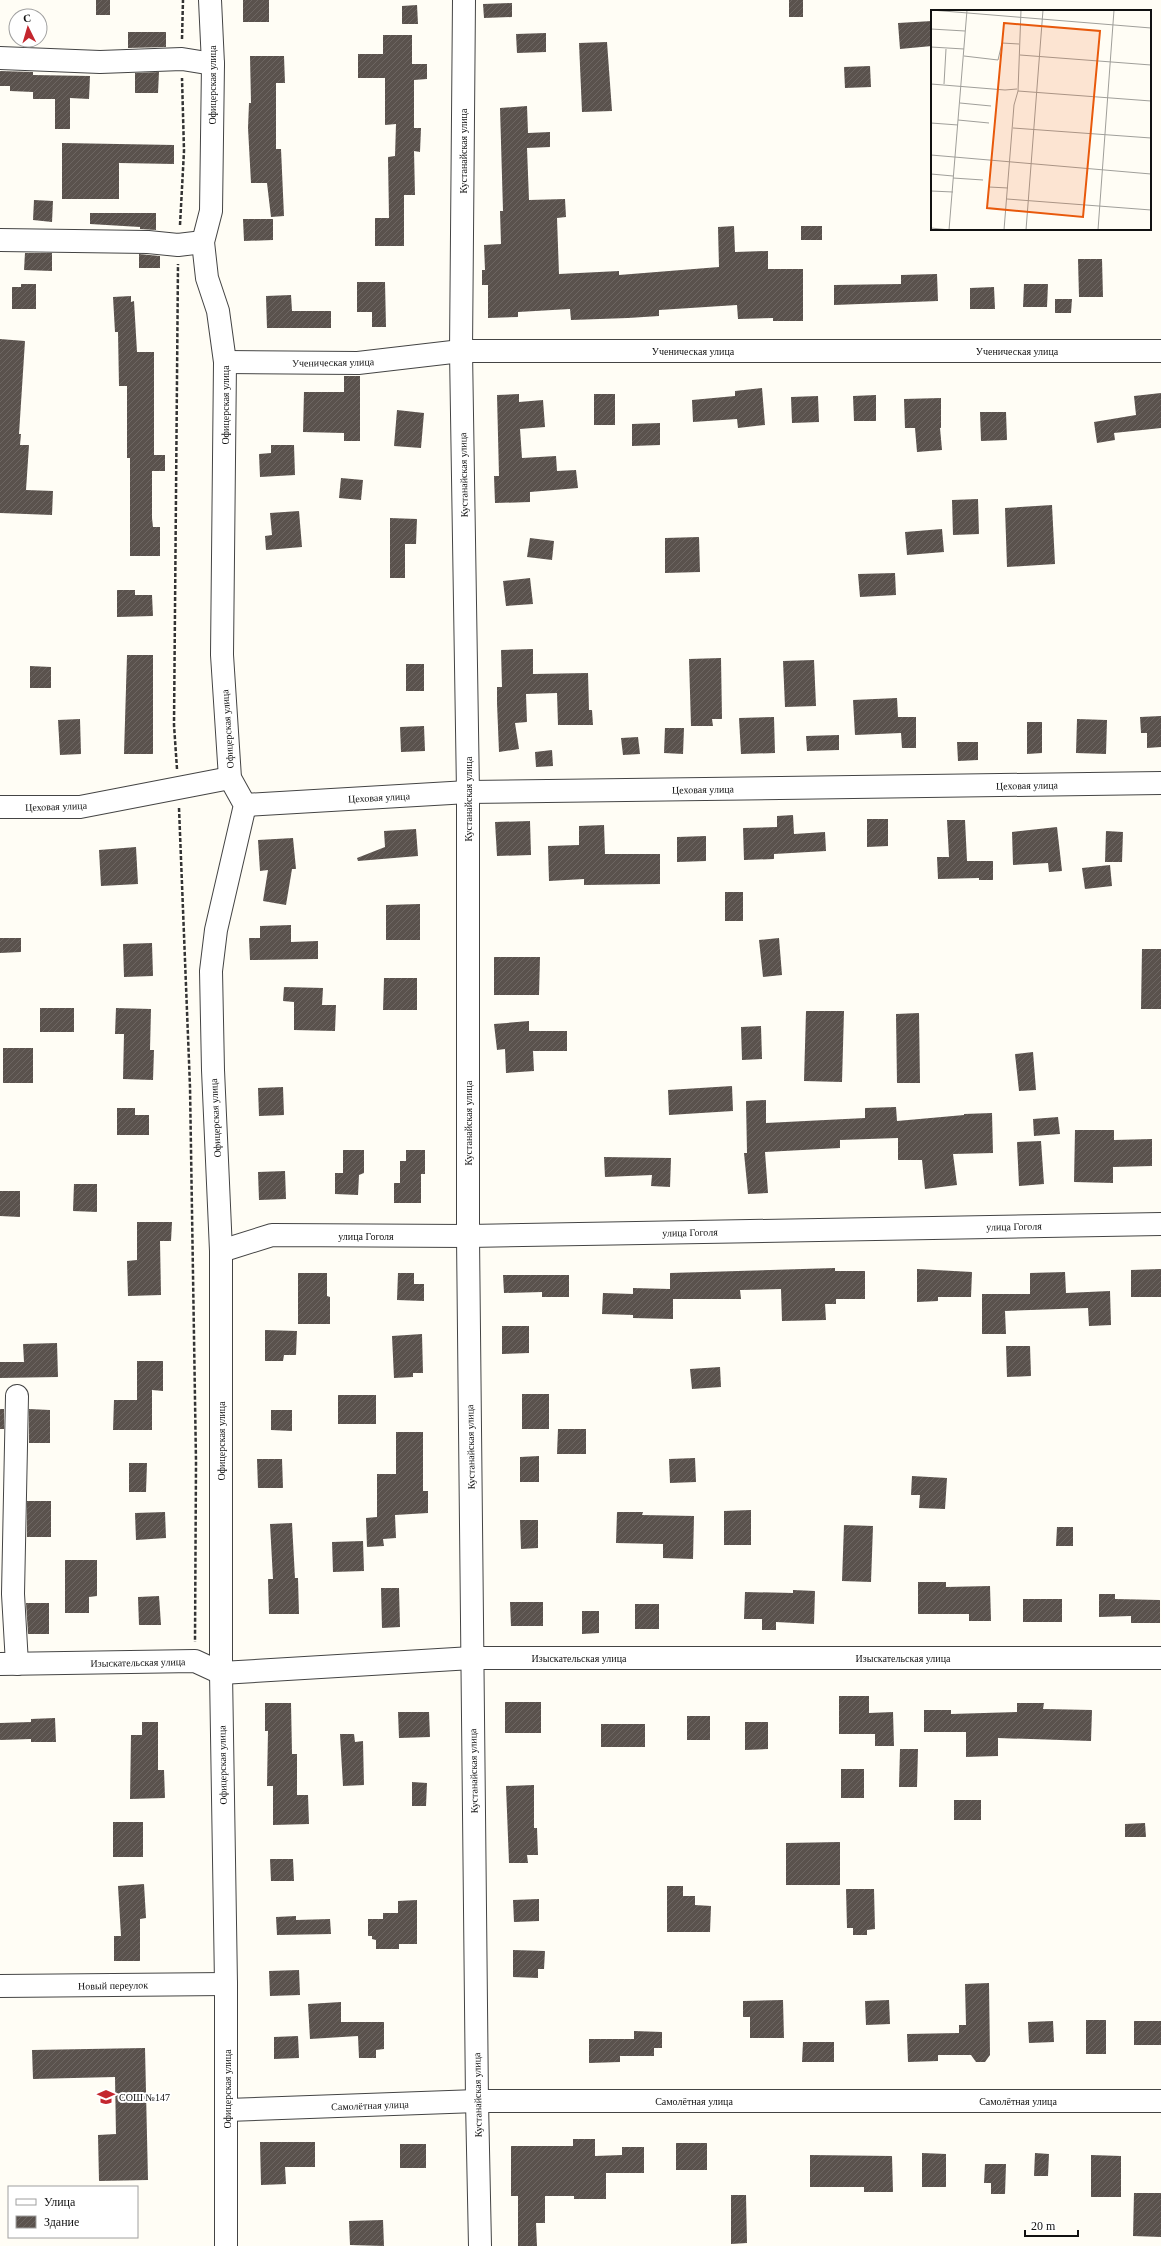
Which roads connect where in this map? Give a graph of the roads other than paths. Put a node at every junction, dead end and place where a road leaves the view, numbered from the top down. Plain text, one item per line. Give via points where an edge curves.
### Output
1 (210, 0) edge
2 (464, 0) edge
3 (0, 58) edge
4 (213, 64) junction
5 (0, 240) edge
6 (203, 242) junction
7 (1161, 351) edge
8 (461, 352) junction
9 (225, 362) junction
10 (230, 778) junction
11 (1161, 783) edge
12 (468, 792) junction
13 (245, 805) junction
14 (0, 807) edge
15 (1161, 1224) edge
16 (468, 1236) junction
17 (222, 1251) junction
18 (17, 1396) dead end
19 (472, 1658) junction
20 (1161, 1658) edge
21 (9, 1664) edge
22 (221, 1673) junction
23 (226, 1984) junction
24 (0, 1986) edge
25 (476, 2101) junction
26 (1161, 2101) edge
27 (227, 2110) junction
28 (226, 2246) edge
29 (480, 2246) edge

1 - 4 street, Офицерская улица
2 - 8 street, Кустанайская улица
3 - 4 street via 100,62 182,60
4 - 6 street, Офицерская улица via 211,211
5 - 6 street via 148,242 178,245
6 - 9 street, Офицерская улица via 208,278 218,311
7 - 8 street, Ученическая улица
8 - 9 street, Ученическая улица via 358,364
8 - 12 street, Кустанайская улица
9 - 10 street, Офицерская улица via 222,655
10 - 13 street, Офицерская улица
10 - 14 street, Цеховая улица via 80,807
11 - 12 street, Цеховая улица
12 - 13 street, Цеховая улица
12 - 16 street, Кустанайская улица
13 - 17 street, Офицерская улица via 216,930 211,972 212,1070
15 - 16 street, улица Гоголя
16 - 17 street, улица Гоголя via 272,1235
16 - 19 street, Кустанайская улица
17 - 22 street, Офицерская улица
18 - 21 street
19 - 20 street, Изыскательская улица
19 - 22 street, Изыскательская улица
19 - 25 street, Кустанайская улица
21 - 22 street, Изыскательская улица via 195,1661
22 - 23 street, Офицерская улица
23 - 24 street, Новый переулок
23 - 27 street, Офицерская улица
25 - 26 street, Самолётная улица
25 - 27 street, Самолётная улица
25 - 29 street, Кустанайская улица
27 - 28 street, Офицерская улица

